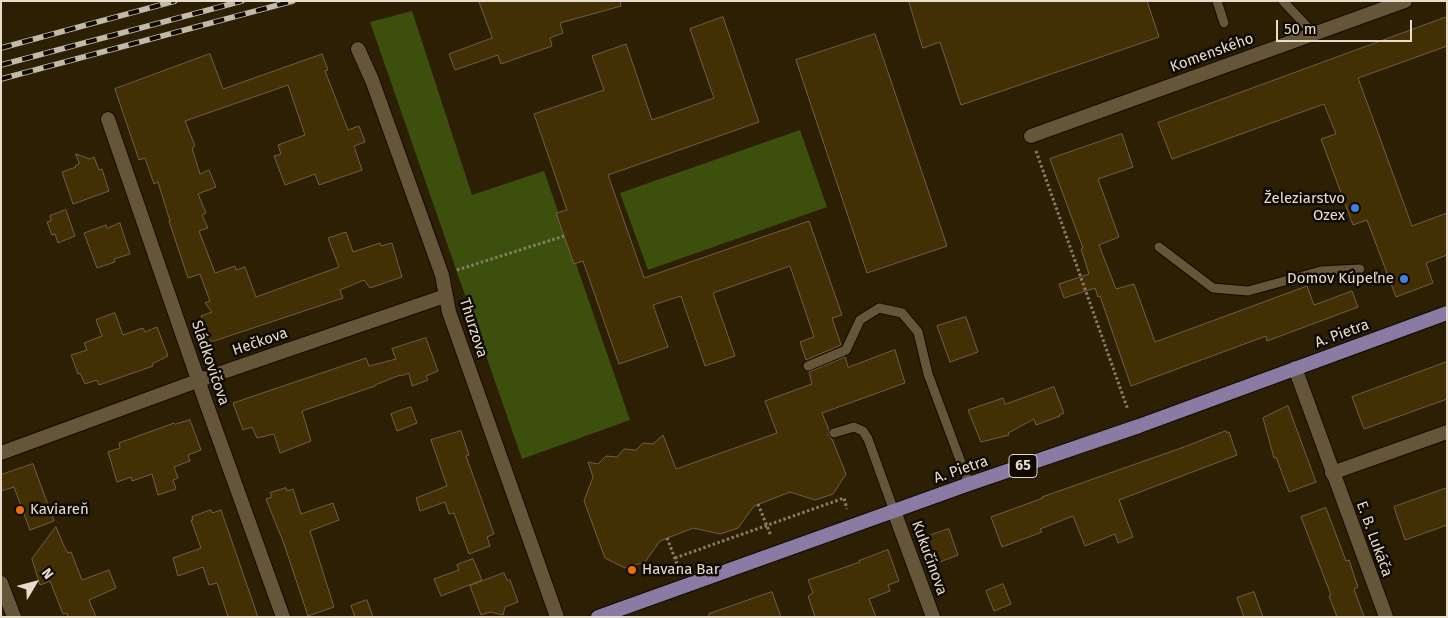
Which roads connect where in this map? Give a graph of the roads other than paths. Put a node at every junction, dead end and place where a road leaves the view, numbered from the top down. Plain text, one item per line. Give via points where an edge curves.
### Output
1 (1217, 1) edge
2 (1283, 1) edge
3 (1405, 1) edge
4 (1224, 22) dead end
5 (1314, 34) junction
6 (358, 49) dead end
7 (108, 119) dead end
8 (1031, 136) road end
9 (1159, 247) dead end
10 (1360, 270) dead end
11 (445, 296) junction
12 (1447, 313) edge
13 (808, 366) dead end
14 (1295, 368) junction
15 (200, 380) junction
16 (1447, 432) edge
17 (834, 433) dead end
18 (1, 453) edge
19 (1332, 474) junction
20 (969, 484) junction
21 (894, 511) junction
22 (1, 583) edge
23 (14, 617) edge
24 (283, 617) edge
25 (557, 617) edge
26 (598, 617) edge
27 (933, 617) edge
28 (1386, 617) edge

1 - 4 lane
2 - 5 lane
3 - 5 street, Komenského
5 - 8 street, Komenského
6 - 11 street, Thurzova via 442,275
7 - 15 street, Sládkovičova
9 - 10 lane via 1213,288 1248,292 1321,271
11 - 15 street, Hečkova
11 - 25 street, Thurzova
12 - 14 main road, A. Pietra / 65
13 - 20 lane via 846,350 860,320 879,308 902,313 918,332 928,374
14 - 19 street, E. B. Lukáča
14 - 20 main road, A. Pietra / 65
15 - 18 street, Hečkova
15 - 24 street, Sládkovičova
16 - 19 street
17 - 21 lane via 854,426 863,431
19 - 28 street, E. B. Lukáča
20 - 21 main road, A. Pietra / 65
21 - 26 main road, A. Pietra / 65
21 - 27 street, Kukučínova
22 - 23 street

